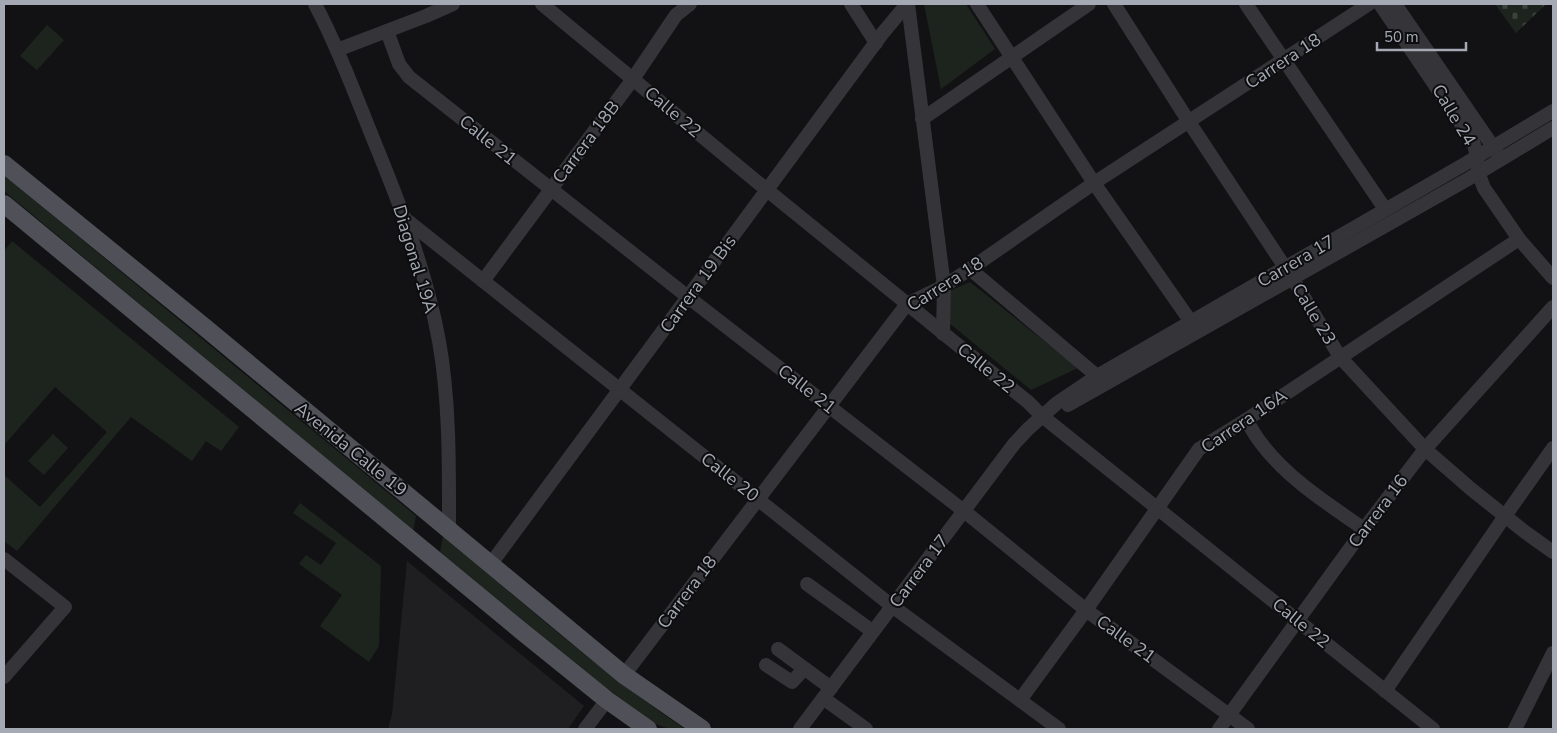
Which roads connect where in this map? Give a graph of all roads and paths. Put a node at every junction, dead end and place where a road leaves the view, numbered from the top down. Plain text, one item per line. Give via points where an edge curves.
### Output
1 (315, 4) edge
2 (453, 4) edge
3 (542, 4) edge
4 (690, 4) edge
5 (851, 4) edge
6 (908, 4) edge
7 (977, 4) edge
8 (1089, 4) edge
9 (1114, 4) edge
10 (1246, 4) edge
11 (1369, 4) edge
12 (1380, 4) edge
13 (1395, 4) edge
14 (387, 31) junction
15 (879, 38) junction
16 (337, 50) junction
17 (1011, 57) junction
18 (1284, 60) junction
19 (633, 79) junction
20 (1553, 110) edge
21 (922, 119) junction
22 (1188, 122) junction
23 (1553, 128) edge
24 (1494, 147) junction
25 (1477, 156) junction
26 (1502, 159) junction
27 (4, 164) edge
28 (1478, 172) junction
29 (1094, 183) junction
30 (550, 190) junction
31 (767, 190) junction
32 (4, 204) edge
33 (1385, 210) junction
34 (404, 218) junction
35 (1520, 239) junction
36 (970, 269) junction
37 (1289, 273) junction
38 (1553, 278) edge
39 (484, 281) junction
40 (944, 286) junction
41 (688, 297) junction
42 (907, 304) junction
43 (1553, 307) edge
44 (1191, 322) junction
45 (943, 334) junction
46 (1340, 357) junction
47 (1097, 376) junction
48 (620, 389) junction
49 (829, 406) junction
50 (1042, 416) junction
51 (1246, 420) junction
52 (1553, 448) edge
53 (1425, 449) junction
54 (758, 499) junction
55 (1156, 508) junction
56 (964, 511) junction
57 (1505, 516) junction
58 (1364, 529) junction
59 (449, 530) junction
60 (1553, 552) edge
61 (4, 559) edge
62 (490, 565) junction
63 (807, 584) dead end
64 (892, 606) junction
65 (1086, 610) junction
66 (1297, 620) junction
67 (872, 632) junction
68 (778, 650) dead end
69 (1553, 653) edge
70 (766, 665) dead end
71 (804, 668) junction
72 (624, 675) junction
73 (4, 677) edge
74 (1385, 691) junction
75 (827, 693) junction
76 (607, 700) junction
77 (1020, 700) junction
78 (1229, 715) junction
79 (585, 729) edge
80 (648, 729) edge
81 (702, 729) edge
82 (800, 729) edge
83 (866, 729) edge
84 (1059, 729) edge
85 (1219, 729) edge
86 (1248, 729) edge
87 (1433, 729) edge
88 (1515, 729) edge

1 - 16 street, Diagonal 19A
2 - 14 street
3 - 19 street, Calle 22
4 - 19 street, Carrera 18B via 676,16
5 - 15 street
6 - 15 street, Carrera 19 Bis
6 - 21 street
7 - 17 street
8 - 17 street
9 - 22 street, Calle 23
10 - 18 street
11 - 18 street, Carrera 18
12 - 25 street, Calle 24 via 1473,141
13 - 24 street, Calle 24
14 - 16 street
14 - 30 street, Calle 21 via 399,64 409,77
15 - 31 street, Carrera 19 Bis
16 - 34 street, Diagonal 19A
17 - 21 street
17 - 29 street
18 - 22 street, Carrera 18
18 - 33 street
19 - 30 street, Carrera 18B
19 - 31 street, Calle 22
20 - 24 street, Carrera 17
21 - 40 street
22 - 29 street, Carrera 18
22 - 37 street, Calle 23
23 - 26 street, Carrera 17
24 - 25 street, Carrera 17
24 - 26 street, Calle 24
25 - 28 street, Calle 24
25 - 33 street, Carrera 17
26 - 28 street, Carrera 17
27 - 59 main road, Avenida Calle 19
28 - 35 street, Calle 24 via 1484,188
28 - 37 street, Carrera 17
29 - 36 street, Carrera 18
29 - 44 street
30 - 39 street, Carrera 18B
30 - 41 street, Calle 21
31 - 41 street, Carrera 19 Bis
31 - 42 street, Calle 22
32 - 76 main road, Avenida Calle 19
33 - 37 street, Carrera 17
34 - 39 street, Calle 20
34 - 59 street, Diagonal 19A via 427,288 439,341 446,393
35 - 38 street, Calle 24
35 - 46 street, Carrera 16A
36 - 40 street, Carrera 18
36 - 47 street
37 - 44 street, Carrera 17
37 - 46 street, Calle 23
37 - 50 street, Carrera 17 via 1100,388
39 - 48 street, Calle 20
40 - 42 street, Carrera 18
40 - 45 street
41 - 48 street, Carrera 19 Bis
41 - 49 street, Calle 21
42 - 45 street, Calle 22
42 - 49 street, Carrera 18
43 - 53 street, Carrera 16
44 - 47 street, Carrera 17
45 - 50 street, Calle 22
46 - 51 street, Carrera 16A
46 - 53 street, Calle 23
47 - 50 street, Carrera 17
48 - 54 street, Calle 20
48 - 62 street, Carrera 19 Bis
49 - 54 street, Carrera 18
49 - 56 street, Calle 21
50 - 55 street, Calle 22
50 - 56 street, Carrera 17 via 1014,444
51 - 55 street, Carrera 16A via 1199,449
51 - 58 street via 1280,464 1316,496
52 - 57 street
53 - 57 street, Calle 23
53 - 58 street, Carrera 16
54 - 64 street, Calle 20
54 - 72 street, Carrera 18
55 - 65 street, Carrera 16A
55 - 66 street, Calle 22
56 - 64 street, Carrera 17
56 - 65 street, Calle 21
57 - 60 street, Calle 23
57 - 74 street
58 - 66 street, Carrera 16
59 - 62 main road, Avenida Calle 19
61 - 73 street via 65,607
62 - 72 main road, Avenida Calle 19
63 - 67 street
64 - 67 street, Carrera 17
64 - 77 street, Calle 20
65 - 77 street, Carrera 16A
65 - 78 street, Calle 21
66 - 74 street, Calle 22
66 - 78 street, Carrera 16
67 - 75 street, Carrera 17
68 - 71 street
69 - 88 street
70 - 71 street via 792,682
71 - 75 street
72 - 81 main road, Avenida Calle 19
74 - 87 street, Calle 22
75 - 82 street, Carrera 17
75 - 83 street
76 - 79 street
76 - 80 main road, Avenida Calle 19
77 - 84 street, Calle 20
78 - 85 street, Carrera 16
78 - 86 street, Calle 21

